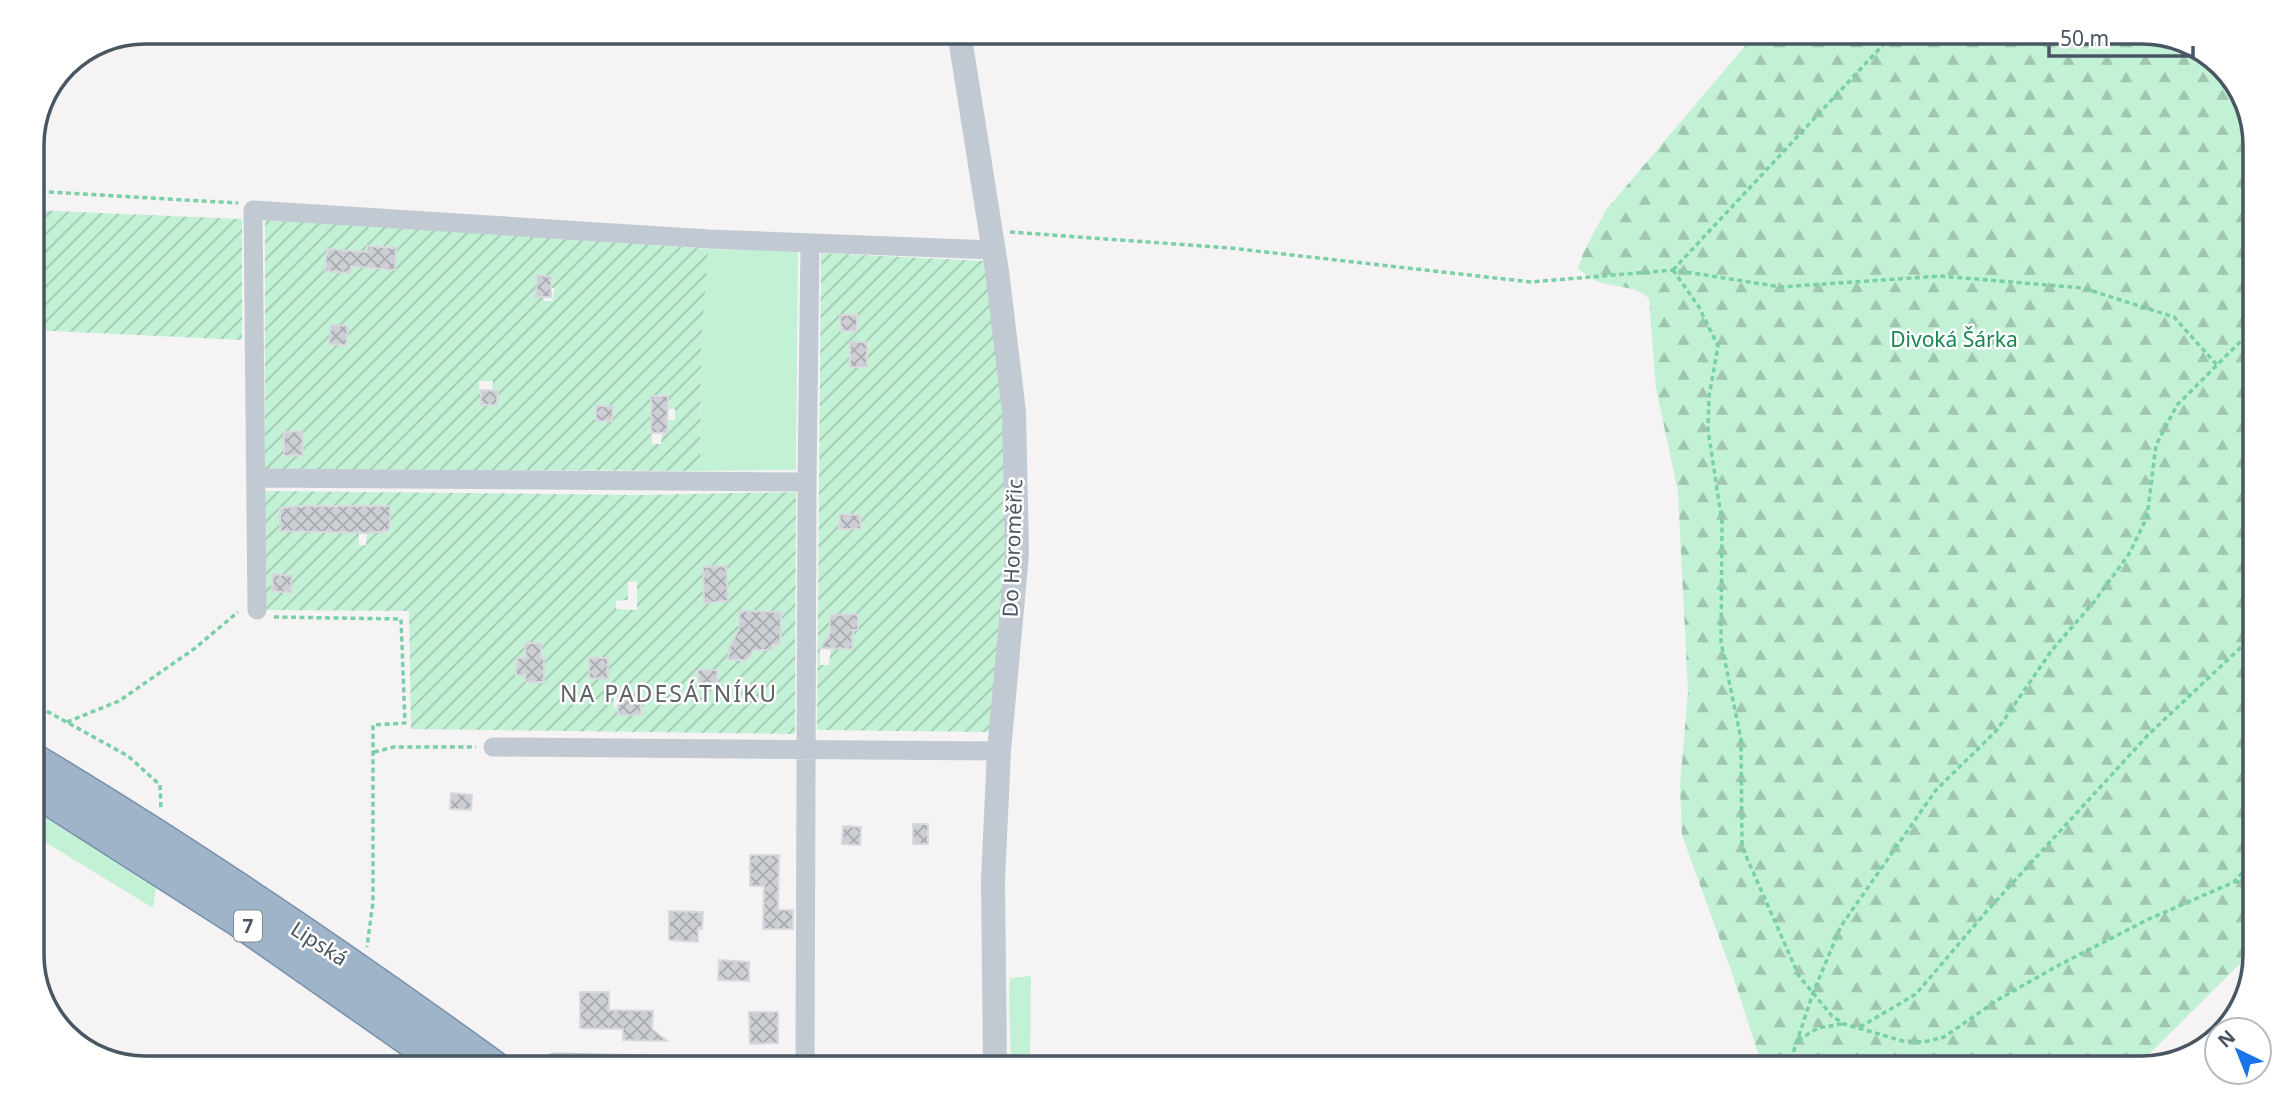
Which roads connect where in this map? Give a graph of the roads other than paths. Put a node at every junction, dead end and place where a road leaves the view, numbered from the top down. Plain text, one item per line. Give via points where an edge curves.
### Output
1 (961, 44) edge
2 (992, 241) junction
3 (810, 244) junction
4 (258, 478) junction
5 (807, 482) junction
6 (257, 610) road end
7 (493, 747) road end
8 (806, 749) junction
9 (999, 751) junction
10 (44, 766) edge
11 (44, 796) edge
12 (432, 1056) edge
13 (477, 1056) edge
14 (805, 1056) edge
15 (995, 1056) edge

1 - 2 street, Do Horoměřic
2 - 3 street
2 - 9 street, Do Horoměřic via 1014,412 1017,554
3 - 4 street via 253,210
3 - 5 street
4 - 5 street
4 - 6 street
5 - 8 street
7 - 8 street
8 - 9 street
8 - 14 street
9 - 15 street, Do Horoměřic via 993,880
10 - 13 highway, Lipská / 7 via 355,967
11 - 12 highway, Lipská / 7 via 237,919

